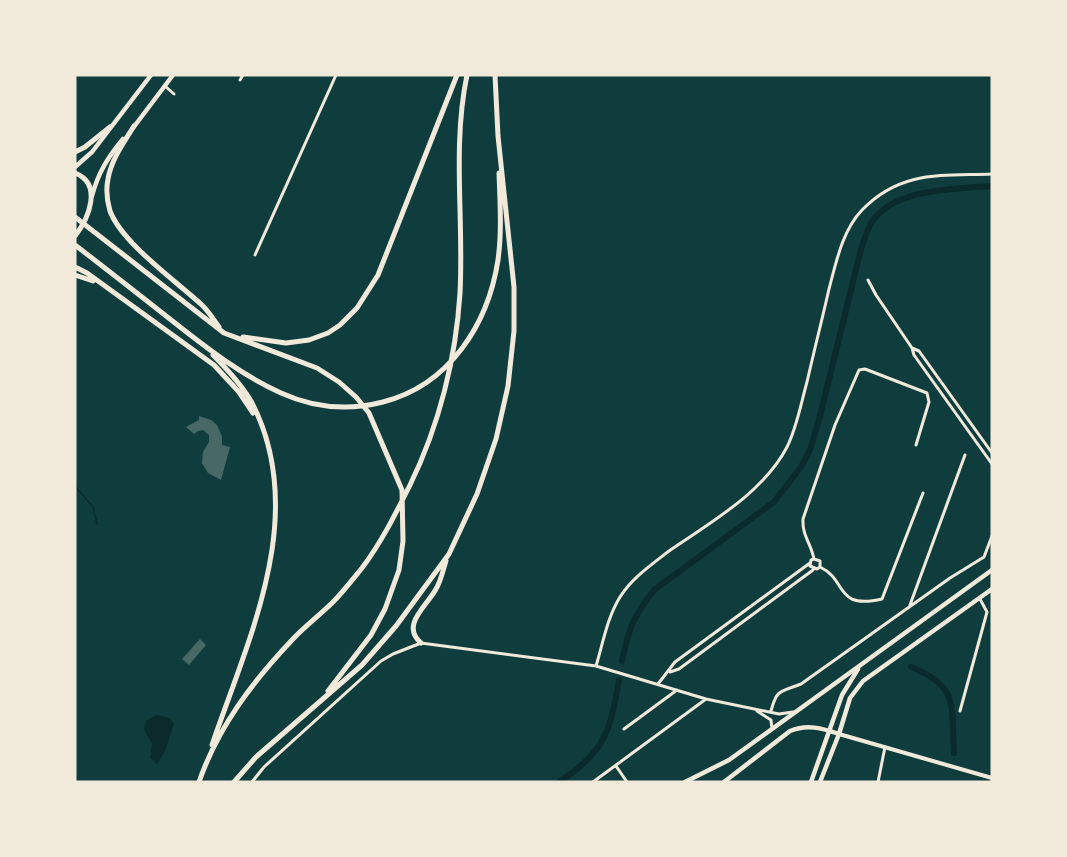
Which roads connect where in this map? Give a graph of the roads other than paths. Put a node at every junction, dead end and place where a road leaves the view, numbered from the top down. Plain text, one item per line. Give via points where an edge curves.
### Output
1 (151, 75) edge
2 (173, 75) edge
3 (243, 75) edge
4 (336, 75) edge
5 (457, 75) edge
6 (467, 75) edge
7 (495, 75) edge
8 (240, 80) dead end
9 (165, 86) junction
10 (174, 94) dead end
11 (134, 126) junction
12 (111, 127) junction
13 (498, 136) junction
14 (75, 152) edge
15 (75, 167) edge
16 (75, 173) edge
17 (992, 174) edge
18 (91, 199) junction
19 (75, 217) edge
20 (75, 236) edge
21 (75, 245) edge
22 (255, 255) dead end
23 (75, 267) edge
24 (75, 275) edge
25 (868, 280) dead end
26 (102, 284) junction
27 (224, 333) junction
28 (202, 344) junction
29 (912, 348) junction
30 (263, 430) junction
31 (916, 445) dead end
32 (992, 453) edge
33 (965, 455) dead end
34 (992, 464) edge
35 (922, 493) dead end
36 (992, 536) edge
37 (449, 554) junction
38 (814, 559) junction
39 (810, 563) junction
40 (820, 567) junction
41 (814, 570) junction
42 (992, 570) edge
43 (774, 589) junction
44 (992, 589) edge
45 (779, 595) junction
46 (980, 598) junction
47 (910, 606) junction
48 (733, 619) junction
49 (738, 626) junction
50 (702, 642) junction
51 (421, 644) junction
52 (707, 648) junction
53 (686, 654) junction
54 (691, 660) junction
55 (861, 665) junction
56 (596, 666) junction
57 (668, 672) junction
58 (658, 684) junction
59 (677, 690) junction
60 (706, 699) junction
61 (320, 702) junction
62 (756, 710) junction
63 (798, 710) junction
64 (771, 711) junction
65 (960, 711) dead end
66 (624, 729) dead end
67 (772, 730) junction
68 (831, 731) junction
69 (839, 734) junction
70 (885, 747) junction
71 (207, 758) junction
72 (616, 766) junction
73 (699, 774) junction
74 (992, 778) edge
75 (199, 782) edge
76 (234, 782) edge
77 (252, 782) edge
78 (593, 782) edge
79 (627, 782) edge
80 (685, 782) edge
81 (697, 782) edge
82 (724, 782) edge
83 (811, 782) edge
84 (820, 782) edge
85 (878, 782) edge

1 - 12 main road
2 - 9 main road
3 - 8 street
4 - 22 street
5 - 27 main road via 378,275 357,308 340,325 309,340 267,342
6 - 71 main road via 458,158 460,293 453,352 438,410 411,482 363,566 261,674 231,714
7 - 13 main road
9 - 10 street
9 - 11 main road
11 - 18 main road via 107,158
11 - 27 main road via 108,177 110,210 131,241 205,308
12 - 14 main road
12 - 15 main road
13 - 28 main road via 501,221 492,288 464,349 441,373 397,399 369,406 324,407 272,389
13 - 37 main road via 514,287 512,353 496,439 477,494
16 - 18 main road via 90,186
17 - 56 street via 922,176 897,184 860,212 837,259 798,418 787,446 755,487 642,571 620,597
18 - 20 main road
19 - 27 main road
21 - 28 main road
23 - 26 main road
24 - 26 main road
25 - 29 street
26 - 30 main road via 214,365 239,392
27 - 61 main road via 317,368 339,382 369,413 402,490 404,541 385,609 371,635
28 - 30 main road via 244,392
29 - 32 street via 919,351
29 - 34 street
30 - 71 main road via 273,465 272,556 260,604
31 - 38 street via 929,402 927,393 859,370 803,519 802,531
33 - 47 street
35 - 40 street via 882,599 867,603 853,600
36 - 47 street via 984,557
37 - 51 main road via 437,589 414,620 415,639
37 - 61 main road via 389,634
38 - 39 street
38 - 40 street via 820,561
39 - 41 street
39 - 43 street
40 - 41 street
41 - 45 street
42 - 55 main road
43 - 45 street
43 - 48 street
44 - 46 main road
45 - 49 street
46 - 65 street via 987,612
46 - 69 main road via 862,681 850,698
47 - 64 street via 801,684 779,692
48 - 49 street
48 - 50 street
49 - 52 street
50 - 52 street
50 - 53 street
51 - 56 street
51 - 77 street via 381,661
52 - 54 street
53 - 54 street
53 - 57 street
54 - 57 street
55 - 63 main road
55 - 68 main road via 842,695
56 - 58 street
57 - 58 street
58 - 59 street
59 - 60 street
59 - 66 street
60 - 62 street
60 - 72 street
61 - 76 main road via 256,757
62 - 64 street
62 - 67 street via 771,720
63 - 64 street via 786,714
63 - 67 main road
67 - 73 main road via 729,760
68 - 69 main road
68 - 82 main road via 804,726 790,731
68 - 83 main road
69 - 70 street
69 - 84 main road
70 - 74 street
70 - 85 street
71 - 75 main road
72 - 78 street
72 - 79 street
73 - 80 main road
73 - 81 main road

